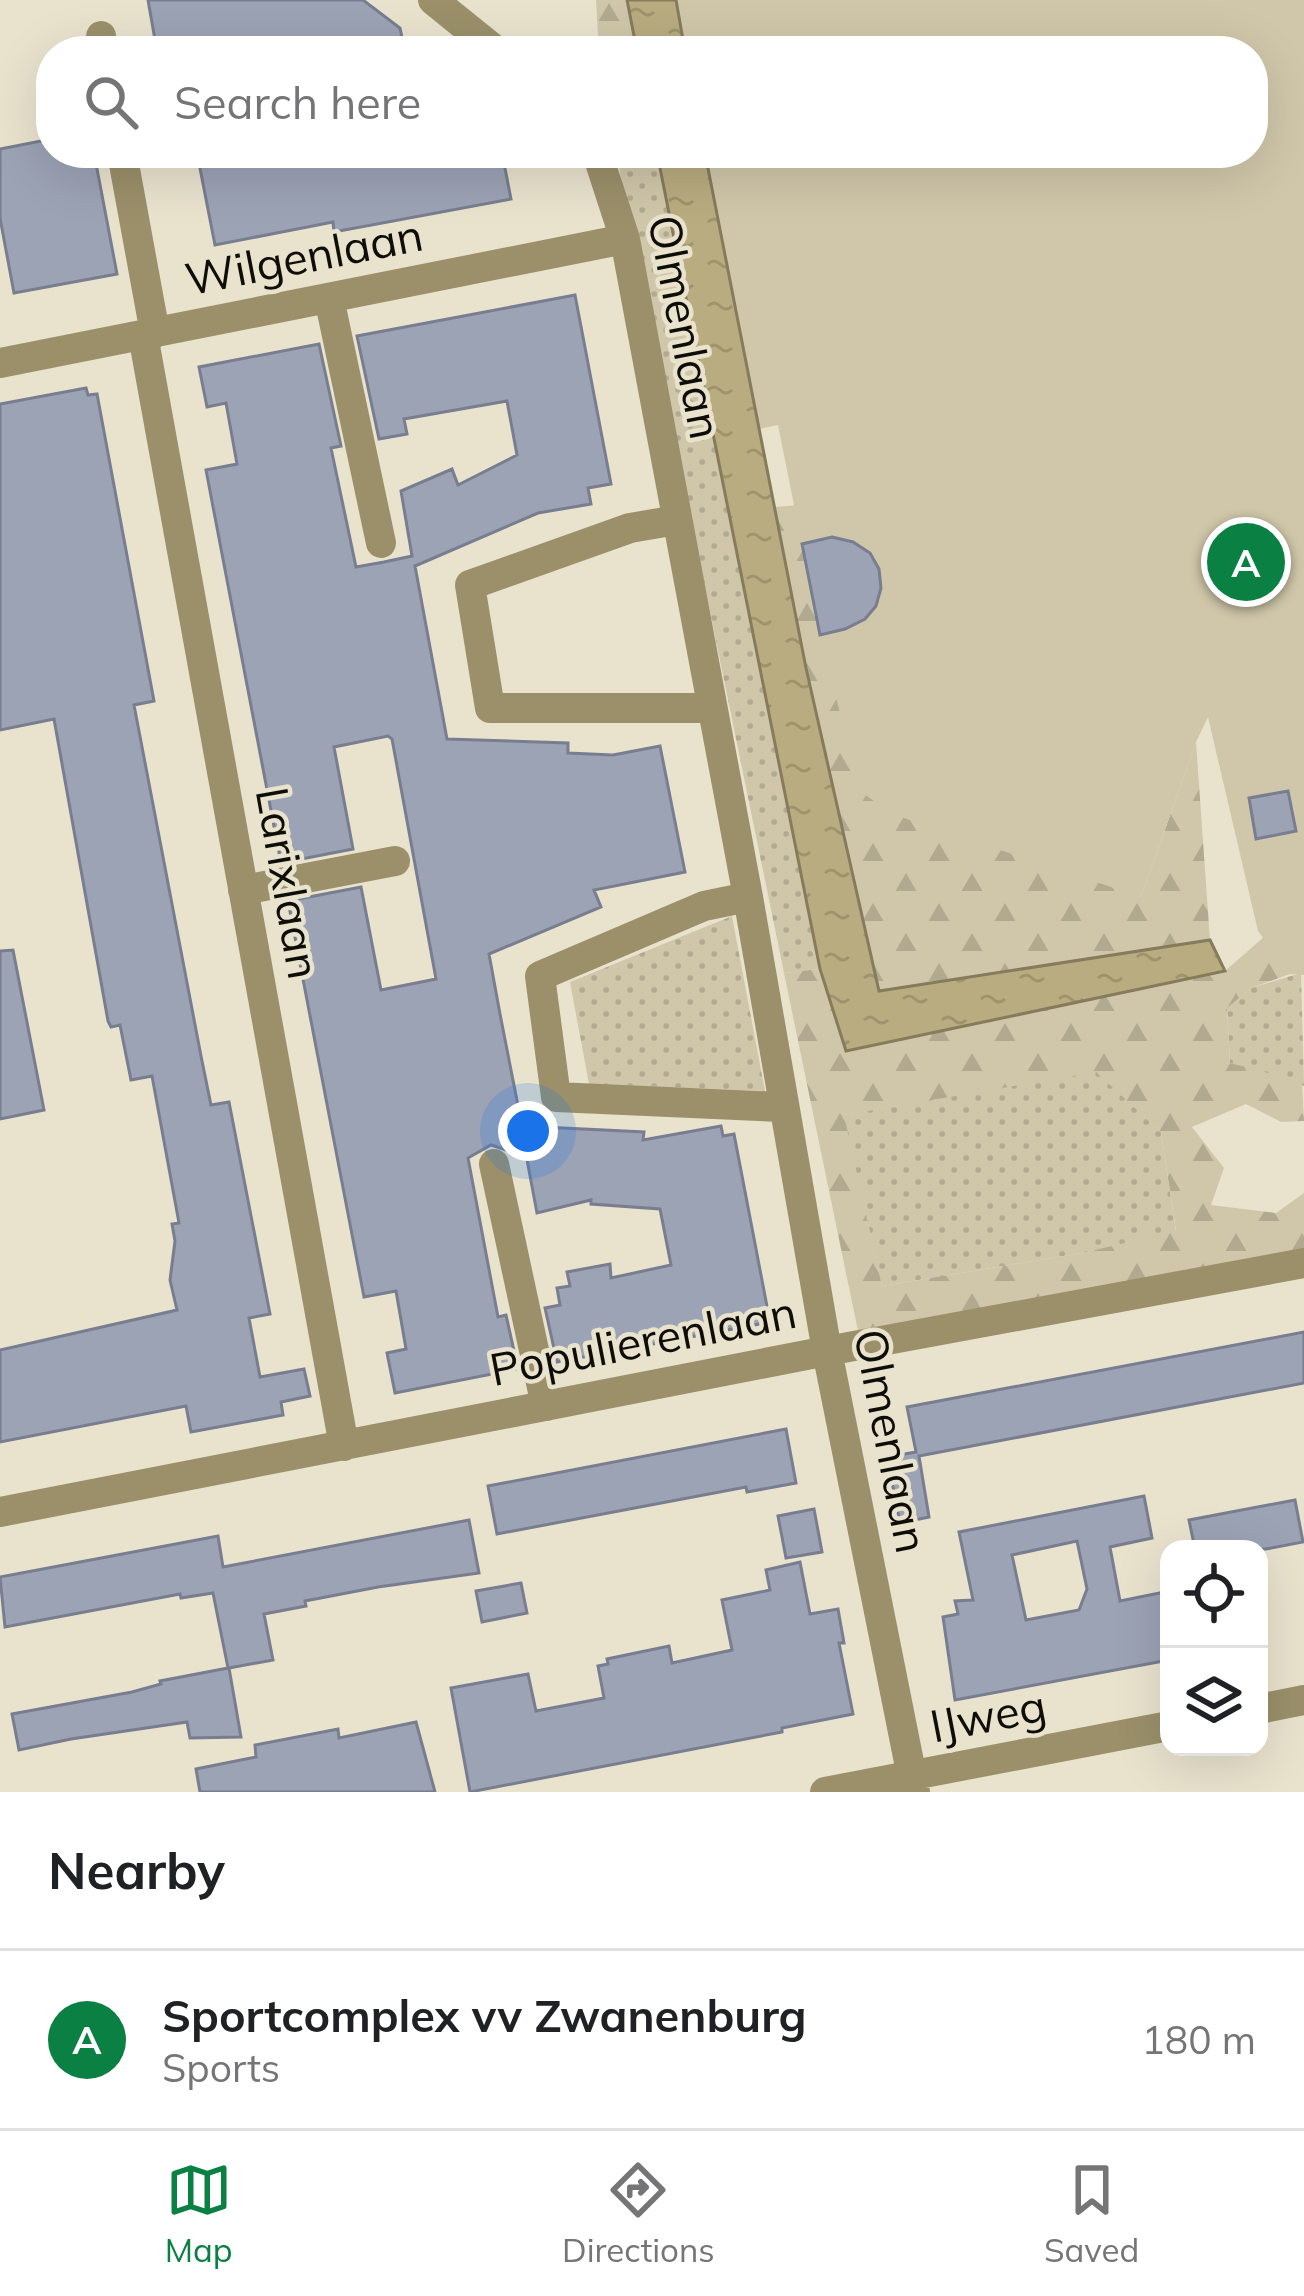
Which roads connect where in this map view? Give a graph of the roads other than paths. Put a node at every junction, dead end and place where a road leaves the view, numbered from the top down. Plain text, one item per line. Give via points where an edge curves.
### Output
1 (434, 0) edge
2 (478, 36) edge
3 (124, 168) edge
4 (602, 168) edge
5 (625, 239) junction
6 (329, 298) junction
7 (149, 334) junction
8 (0, 363) edge
9 (677, 520) junction
10 (381, 544) dead end
11 (711, 708) junction
12 (395, 861) dead end
13 (243, 890) junction
14 (748, 897) junction
15 (782, 1107) junction
16 (494, 1163) dead end
17 (1304, 1263) edge
18 (827, 1351) junction
19 (546, 1406) junction
20 (344, 1446) junction
21 (0, 1512) edge
22 (1304, 1700) edge
23 (1268, 1706) edge
24 (1160, 1728) edge
25 (913, 1784) edge
26 (825, 1792) edge

1 - 2 street
3 - 7 street, Larixlaan
4 - 5 street, Olmenlaan
5 - 6 street, Wilgenlaan
5 - 9 street, Olmenlaan
6 - 7 street, Wilgenlaan
6 - 10 street
7 - 8 street, Wilgenlaan
7 - 13 street, Larixlaan
9 - 11 street, Olmenlaan
9 - 11 street via 630,528 470,585 490,708
11 - 14 street, Olmenlaan
12 - 13 street
13 - 20 street, Larixlaan
14 - 15 street, Olmenlaan
14 - 15 street via 704,906 540,976 556,1096
15 - 18 street, Olmenlaan
16 - 19 street
17 - 18 street, Populierenlaan
18 - 19 street, Populierenlaan
18 - 25 street, Olmenlaan
19 - 20 street, Populierenlaan
20 - 21 street, Populierenlaan
22 - 23 street
24 - 25 street, IJweg
25 - 26 street, IJweg

